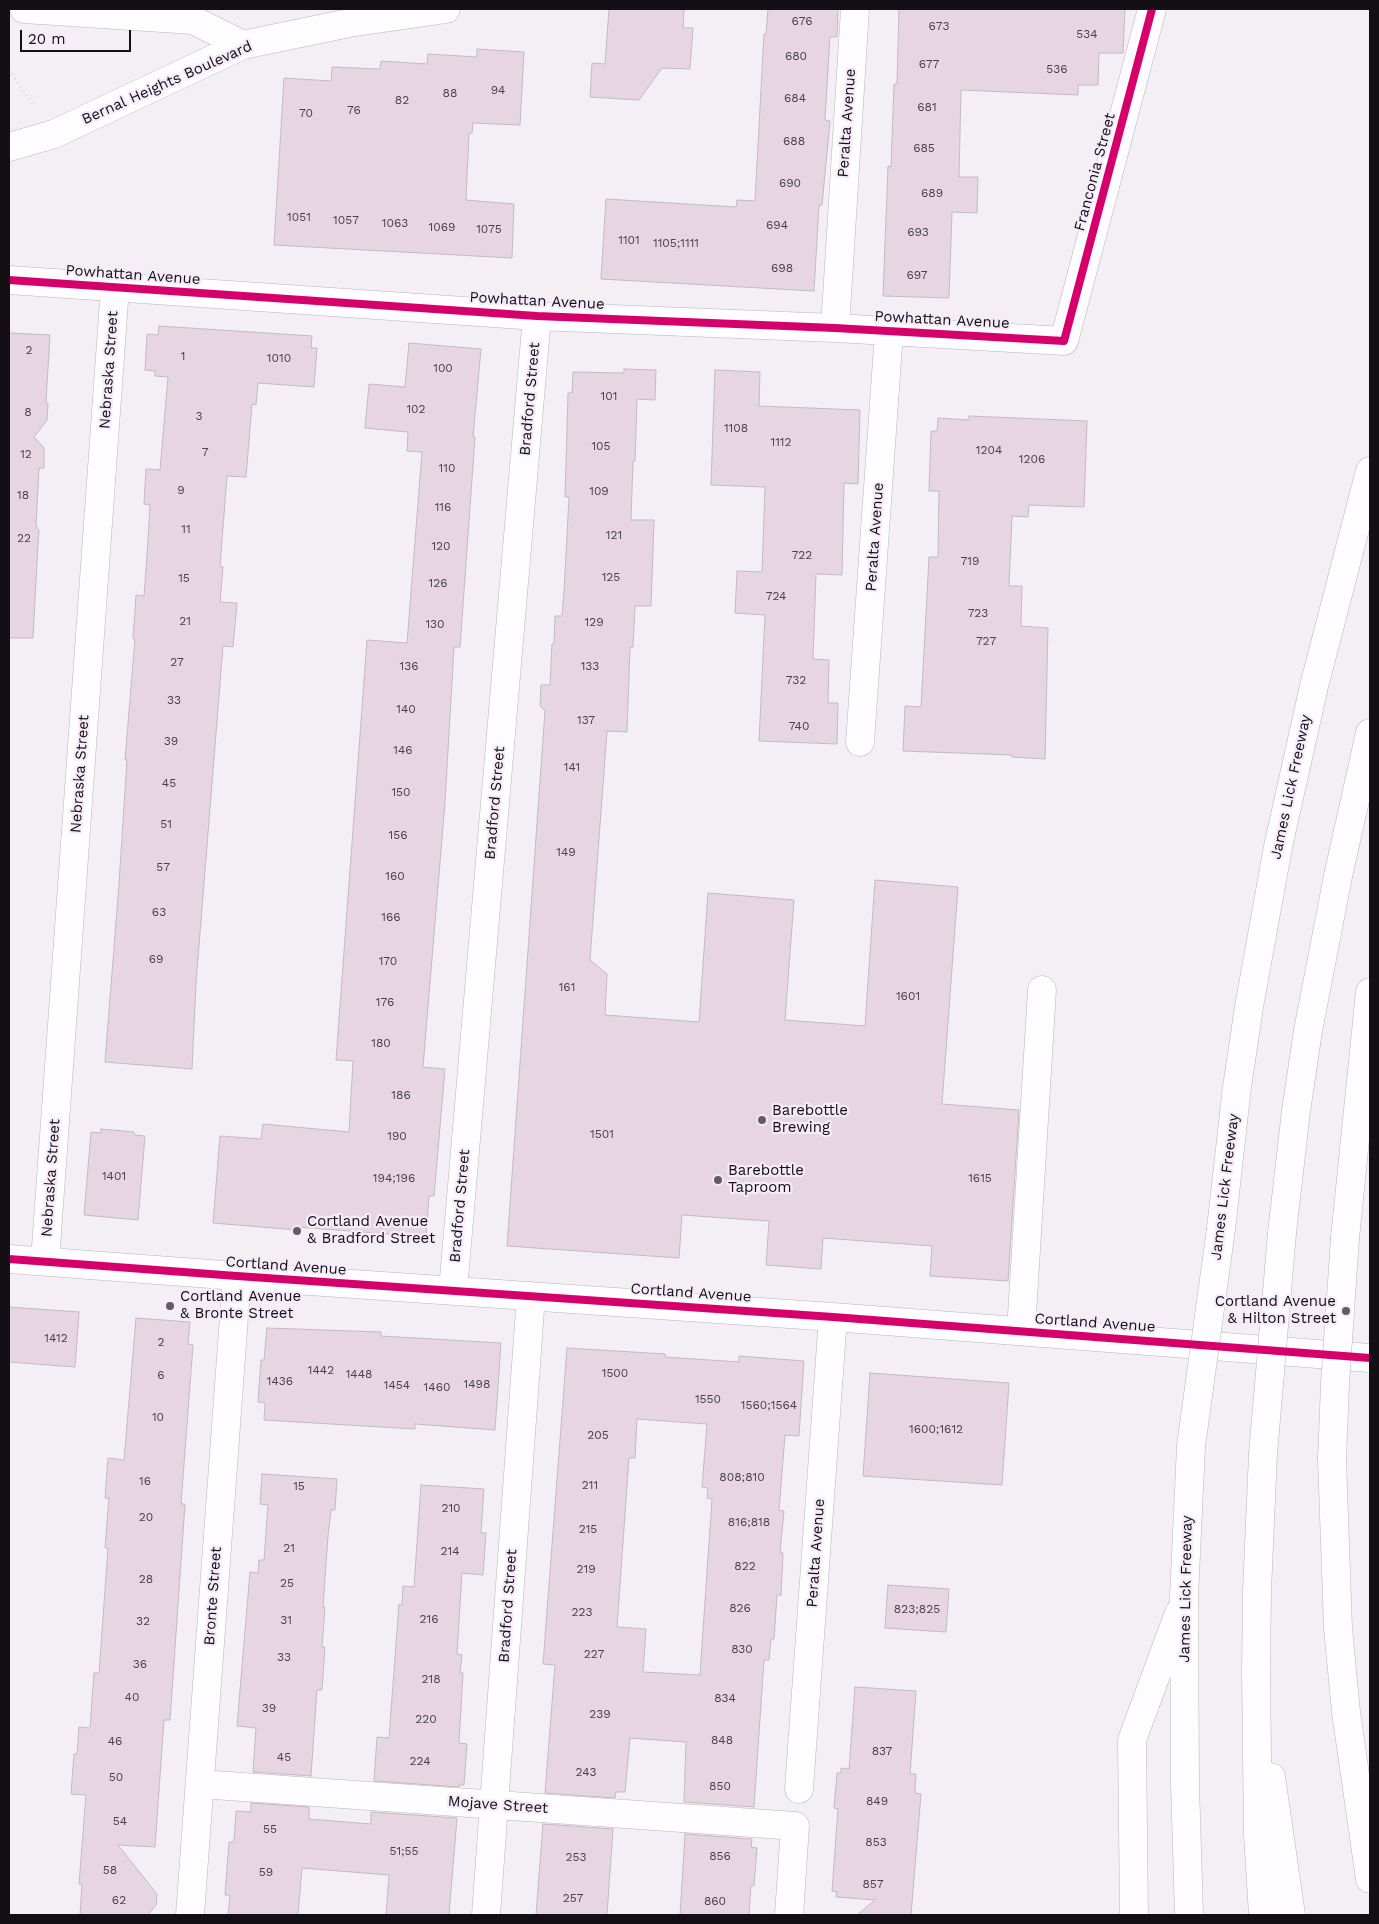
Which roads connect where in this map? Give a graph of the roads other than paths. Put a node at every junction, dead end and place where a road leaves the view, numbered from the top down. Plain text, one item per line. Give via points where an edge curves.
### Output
1 (24, 9) edge
2 (446, 9) edge
3 (855, 9) edge
4 (1152, 9) edge
5 (243, 45) junction
6 (9, 147) edge
7 (9, 280) edge
8 (115, 287) junction
9 (537, 316) junction
10 (835, 328) junction
11 (889, 332) junction
12 (1064, 341) joint
13 (1370, 471) edge
14 (1370, 733) edge
15 (860, 742) dead end
16 (1042, 990) dead end
17 (1370, 992) edge
18 (9, 1259) edge
19 (45, 1261) junction
20 (237, 1276) junction
21 (453, 1290) junction
22 (531, 1296) junction
23 (833, 1317) junction
24 (1021, 1331) junction
25 (1370, 1358) edge
26 (1184, 1597) junction
27 (1256, 1672) junction
28 (200, 1784) junction
29 (799, 1789) dead end
30 (494, 1804) junction
31 (1370, 1879) edge
32 (190, 1915) edge
33 (486, 1915) edge
34 (789, 1915) edge
35 (1134, 1915) edge
36 (1189, 1915) edge
37 (1263, 1915) edge
38 (1291, 1915) edge

1 - 5 main road via 193,20
2 - 5 main road, Bernal Heights Boulevard via 349,23
3 - 10 main road, Peralta Avenue
4 - 12 main road, Franconia Street
5 - 6 main road, Bernal Heights Boulevard via 54,134
7 - 8 main road, Powhattan Avenue
8 - 9 main road, Powhattan Avenue
8 - 19 main road, Nebraska Street
9 - 10 main road, Powhattan Avenue
9 - 21 main road, Bradford Street
10 - 11 main road, Powhattan Avenue
11 - 12 main road, Powhattan Avenue
11 - 15 main road, Peralta Avenue
13 - 26 main road, James Lick Freeway, bridge via 1314,686 1278,847 1254,981 1237,1087 1191,1446
14 - 27 main road, bridge via 1314,995 1296,1111 1263,1454
16 - 24 main road
17 - 31 main road, bridge via 1345,1238 1332,1459 1338,1628 1346,1712
18 - 19 main road, Cortland Avenue
19 - 20 main road, Cortland Avenue
20 - 21 main road, Cortland Avenue
20 - 28 main road, Bronte Street
21 - 22 main road, Cortland Avenue
22 - 23 main road, Cortland Avenue
22 - 30 main road, Bradford Street
23 - 24 main road, Cortland Avenue
23 - 29 main road, Peralta Avenue
24 - 25 main road, Cortland Avenue
26 - 35 main road via 1132,1740
26 - 36 main road, James Lick Freeway
27 - 37 main road via 1258,1835
27 - 38 main road
28 - 30 main road, Mojave Street
28 - 32 main road, Bronte Street
30 - 33 main road, Bradford Street
30 - 34 main road, Mojave Street via 796,1826

